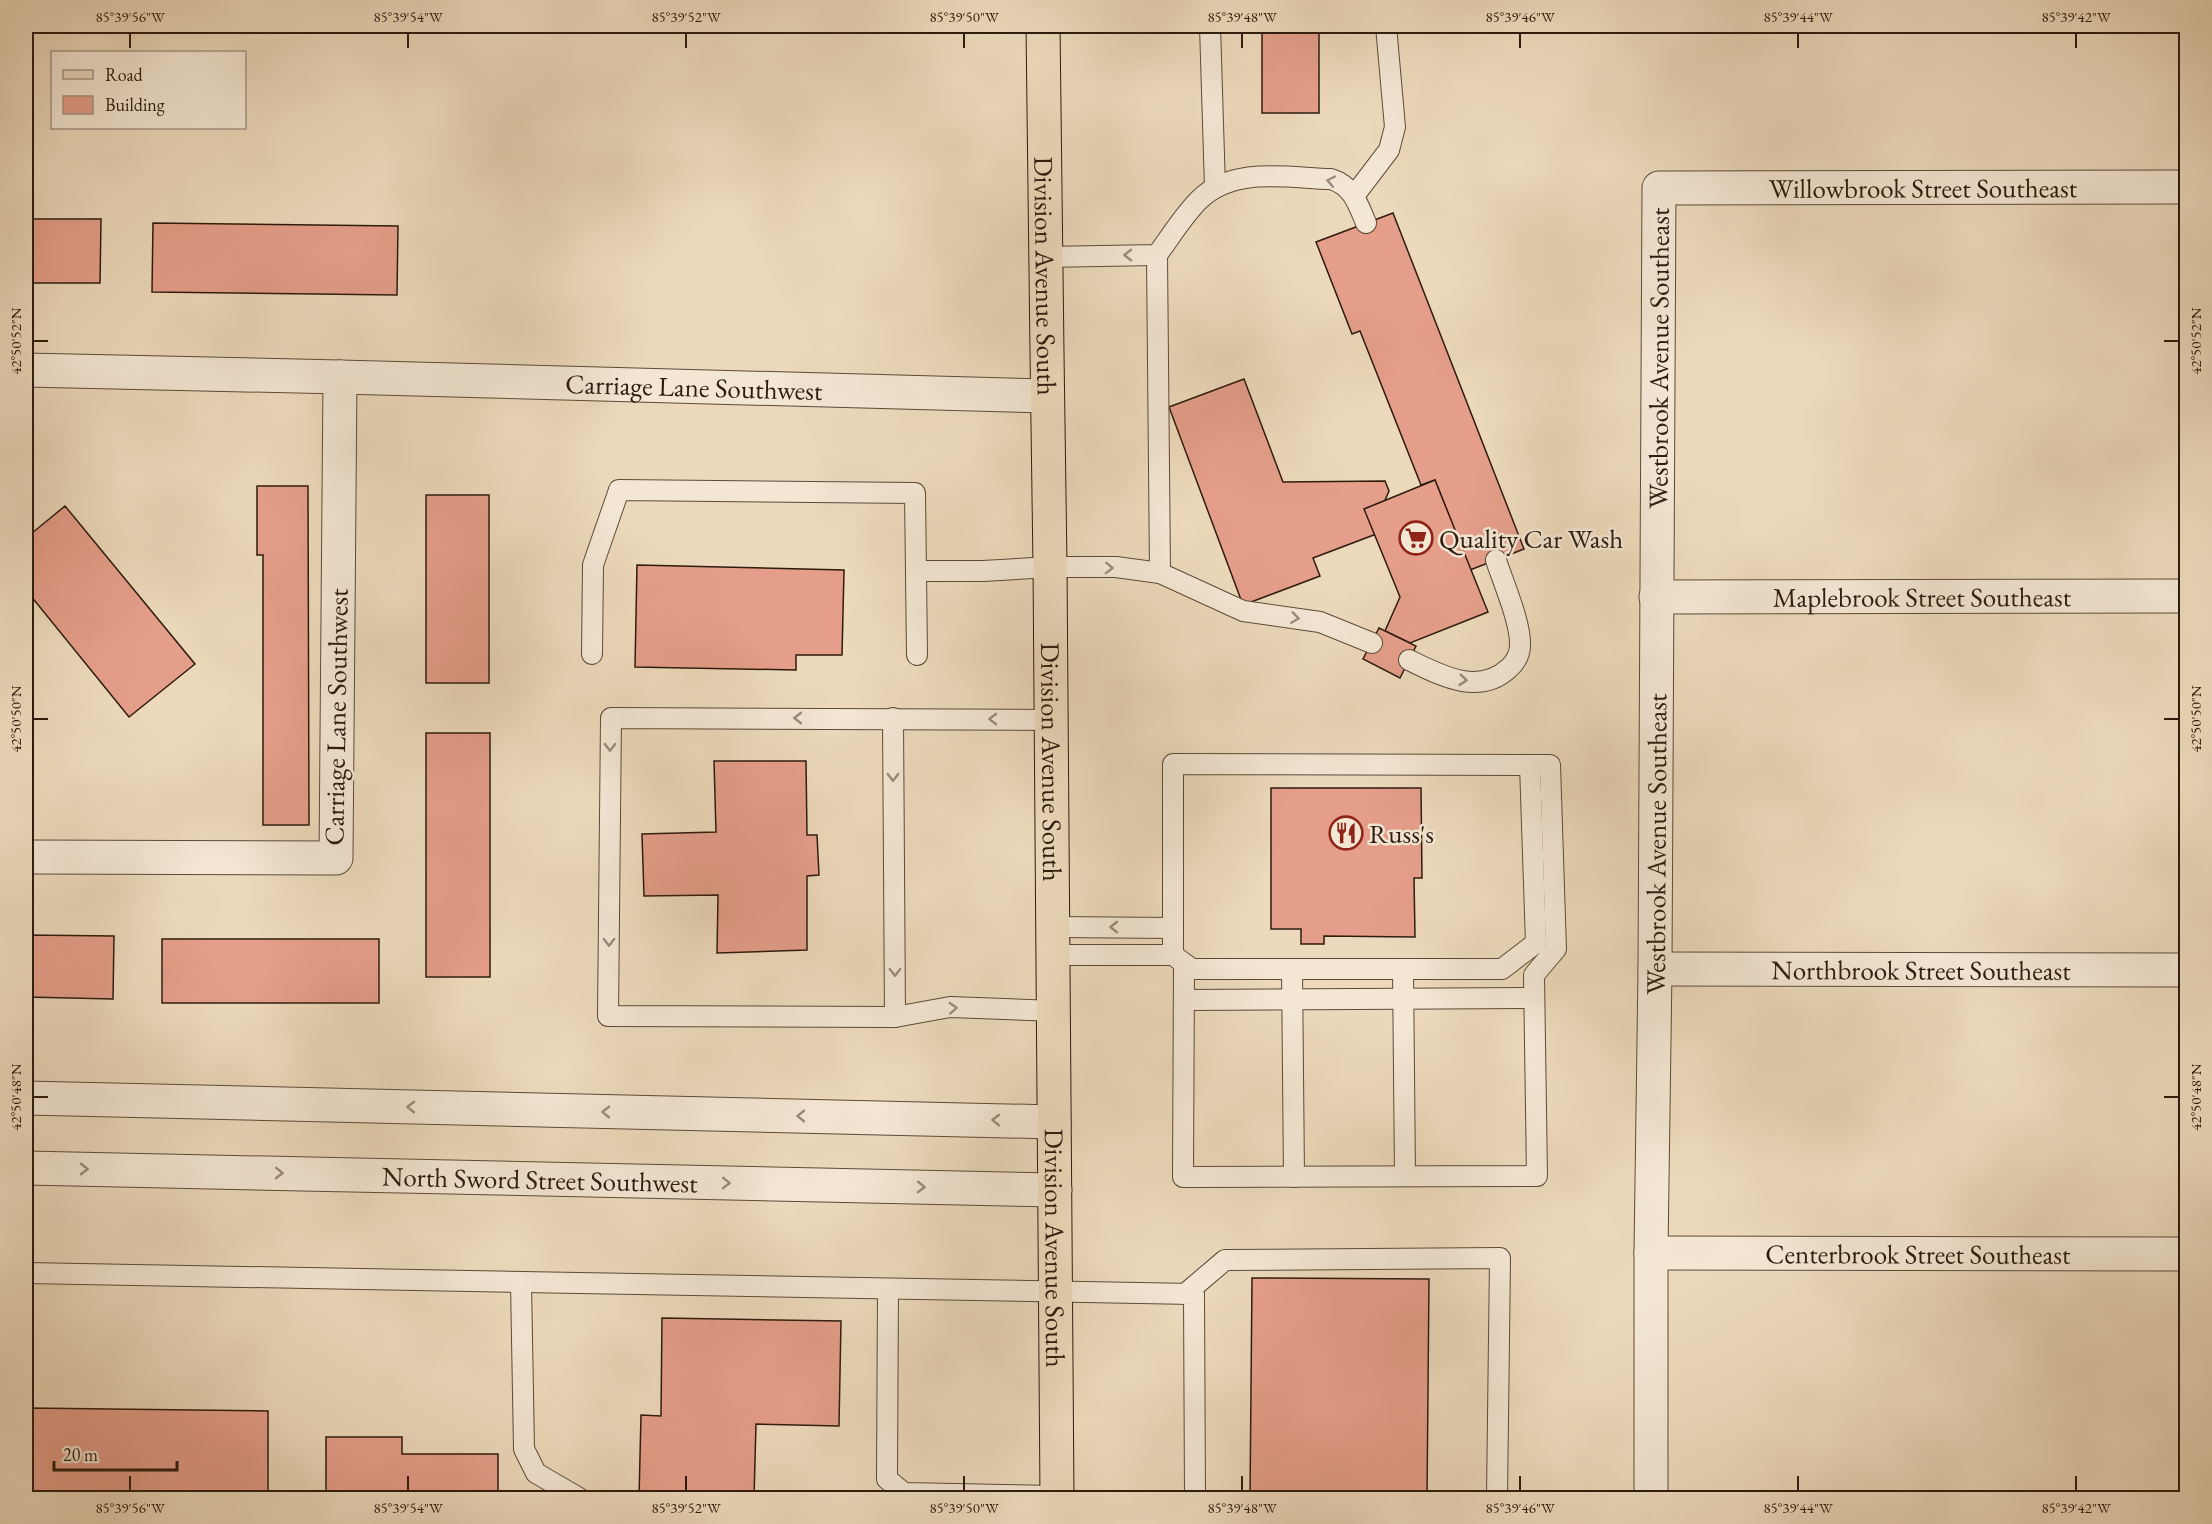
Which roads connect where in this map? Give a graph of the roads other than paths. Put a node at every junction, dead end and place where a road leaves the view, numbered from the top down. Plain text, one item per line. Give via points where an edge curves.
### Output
1 (1043, 26) edge
2 (1210, 26) edge
3 (1386, 26) edge
4 (2187, 187) edge
5 (1215, 188) junction
6 (1659, 188) joint
7 (1354, 195) junction
8 (1366, 223) dead end
9 (1157, 255) junction
10 (1044, 257) junction
11 (26, 370) edge
12 (340, 377) junction
13 (1047, 396) junction
14 (1496, 560) dead end
15 (1050, 567) junction
16 (916, 571) junction
17 (1160, 573) junction
18 (2187, 596) edge
19 (1656, 597) junction
20 (1372, 643) dead end
21 (592, 654) dead end
22 (917, 655) dead end
23 (1409, 660) dead end
24 (893, 718) junction
25 (1052, 720) junction
26 (1530, 765) junction
27 (26, 857) edge
28 (1173, 928) junction
29 (1054, 941) junction
30 (1178, 959) junction
31 (1292, 969) junction
32 (1403, 969) junction
33 (1655, 969) junction
34 (2187, 970) edge
35 (1534, 998) junction
36 (1292, 999) junction
37 (1403, 999) junction
38 (1184, 1000) junction
39 (1055, 1011) junction
40 (895, 1017) junction
41 (26, 1098) edge
42 (1054, 1122) junction
43 (26, 1168) edge
44 (1405, 1176) junction
45 (1294, 1177) junction
46 (1055, 1190) junction
47 (1651, 1253) junction
48 (2187, 1254) edge
49 (26, 1273) edge
50 (521, 1283) junction
51 (888, 1290) junction
52 (1055, 1292) junction
53 (1185, 1294) junction
54 (1058, 1497) edge
55 (579, 1498) edge
56 (1195, 1498) edge
57 (1497, 1498) edge
58 (1651, 1498) edge

1 - 10 main road, Division Avenue South
2 - 5 lane
3 - 7 lane via 1395,127 1389,150
4 - 6 street, Willowbrook Street Southeast
7 -> 5 lane via 1331,179 1236,178
5 - 9 lane via 1194,206
6 - 19 street, Westbrook Avenue Southeast
7 - 8 lane
9 -> 10 lane
9 - 17 lane
10 - 13 main road, Division Avenue South
11 - 12 street, Carriage Lane Southwest
12 - 13 street, Carriage Lane Southwest
12 - 27 street, Carriage Lane Southwest via 336,858
13 - 15 main road, Division Avenue South
23 -> 14 lane via 1449,679 1482,682 1499,677 1516,663 1520,645 1516,624
15 - 16 lane
15 -> 17 lane via 1116,567
15 - 25 main road, Division Avenue South
16 - 21 lane via 915,493 619,490 593,565
16 - 22 lane
17 -> 20 lane via 1243,611 1320,622
18 - 19 street, Maplebrook Street Southeast
19 - 33 street, Westbrook Avenue Southeast
25 -> 24 lane
24 -> 40 lane
24 -> 40 lane via 611,718 608,1016
25 - 29 main road, Division Avenue South
26 - 28 lane via 1173,764
26 - 32 lane via 1536,943 1502,969
26 - 35 lane via 1550,765 1556,949 1534,975
28 -> 29 lane
28 - 30 lane
29 - 30 lane
29 - 39 main road, Division Avenue South
30 - 31 lane via 1192,969
30 - 38 lane
31 - 32 lane
31 - 36 lane
32 - 37 lane
33 - 34 street, Northbrook Street Southeast
33 - 47 street, Westbrook Avenue Southeast
35 - 37 lane
35 - 44 lane via 1537,1176
36 - 37 lane
36 - 38 lane
36 - 45 lane
37 - 44 lane
38 - 45 lane via 1183,1178
40 -> 39 lane via 950,1007
39 - 42 main road, Division Avenue South
42 -> 41 street
42 - 46 main road, Division Avenue South
43 -> 46 street, North Sword Street Southwest
44 - 45 lane
46 - 52 main road, Division Avenue South
47 - 48 street, Centerbrook Street Southeast
47 - 58 street, Westbrook Avenue Southeast
49 - 50 lane
50 - 51 lane
50 - 55 lane via 524,1449 536,1473
51 - 52 lane
51 - 54 lane via 887,1479 904,1493
52 - 53 lane
52 - 54 main road, Division Avenue South
53 - 56 lane via 1194,1294
53 - 57 lane via 1225,1260 1500,1258

